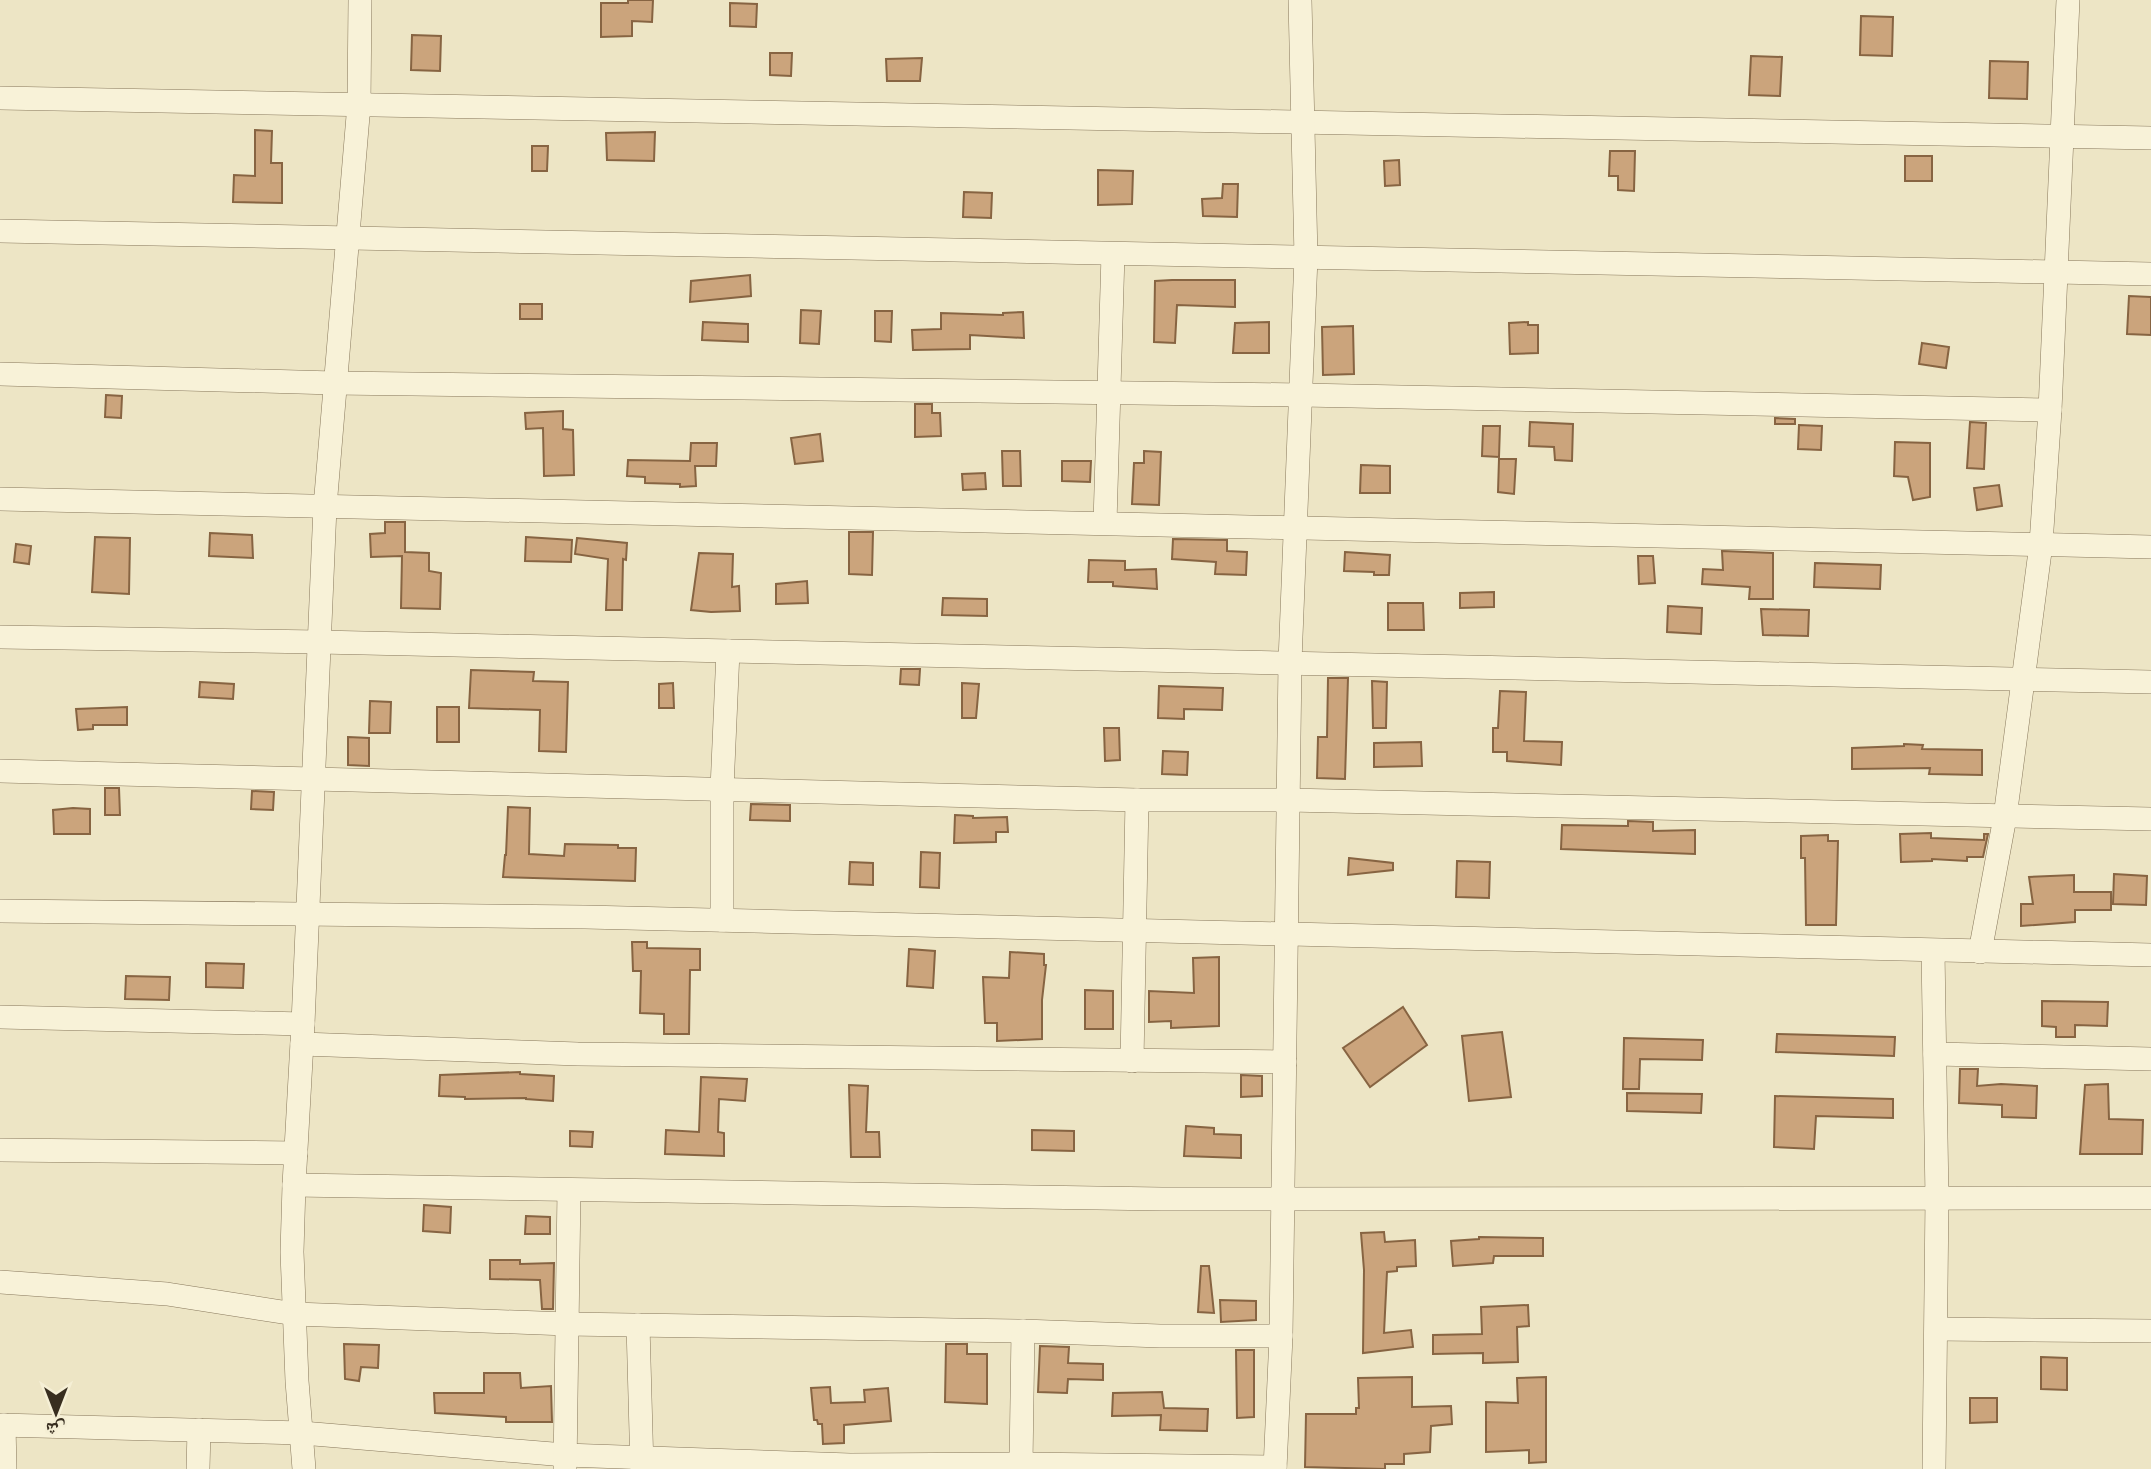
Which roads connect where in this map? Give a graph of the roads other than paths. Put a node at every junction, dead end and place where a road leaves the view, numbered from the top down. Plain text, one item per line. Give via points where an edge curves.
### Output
1 (360, 0) edge
2 (1300, 0) edge
3 (2068, 0) edge
4 (0, 98) edge
5 (359, 104) junction
6 (1303, 122) junction
7 (2062, 137) junction
8 (2151, 138) edge
9 (0, 231) edge
10 (346, 239) junction
11 (1113, 254) junction
12 (1306, 257) junction
13 (2056, 272) junction
14 (2151, 274) edge
15 (0, 374) edge
16 (334, 383) junction
17 (1109, 392) junction
18 (1301, 395) junction
19 (2050, 410) junction
20 (0, 499) edge
21 (325, 507) junction
22 (1105, 523) junction
23 (1296, 527) junction
24 (2041, 544) junction
25 (2151, 547) edge
26 (0, 637) edge
27 (319, 642) junction
28 (728, 651) junction
29 (1290, 662) junction
30 (2024, 678) junction
31 (2151, 682) edge
32 (0, 771) edge
33 (313, 779) junction
34 (722, 789) junction
35 (1137, 800) junction
36 (1288, 800) junction
37 (2005, 817) junction
38 (2151, 819) edge
39 (0, 911) edge
40 (307, 915) junction
41 (722, 920) junction
42 (1135, 930) junction
43 (1285, 933) junction
44 (1933, 951) junction
45 (1980, 953) junction
46 (2151, 955) edge
47 (0, 1017) edge
48 (303, 1034) junction
49 (1935, 1054) junction
50 (2151, 1059) edge
51 (1132, 1061) junction
52 (1284, 1062) junction
53 (0, 1150) edge
54 (296, 1153) junction
55 (294, 1185) junction
56 (569, 1190) junction
57 (1281, 1198) junction
58 (1937, 1198) junction
59 (2151, 1198) edge
60 (0, 1282) edge
61 (295, 1314) junction
62 (567, 1324) junction
63 (638, 1325) junction
64 (1937, 1329) junction
65 (1023, 1331) junction
66 (2151, 1331) edge
67 (1281, 1336) junction
68 (2, 1425) edge
69 (199, 1430) junction
70 (302, 1433) junction
71 (565, 1462) edge
72 (643, 1463) edge
73 (1021, 1464) junction
74 (850, 1467) edge
75 (1275, 1468) edge
76 (5, 1469) edge
77 (198, 1469) edge
78 (304, 1469) edge
79 (1934, 1469) edge

1 - 5 street
2 - 6 street
3 - 7 street
4 - 5 street
5 - 6 street
5 - 10 street
6 - 7 street
6 - 12 street
7 - 8 street
7 - 13 street
9 - 10 street
10 - 11 street
10 - 16 street
11 - 12 street
11 - 17 street
12 - 13 street
12 - 18 street
13 - 14 street
13 - 19 street
15 - 16 street
16 - 17 street
16 - 21 street
17 - 18 street
17 - 22 street
18 - 19 street
18 - 23 street
19 - 24 street
20 - 21 street
21 - 22 street
21 - 27 street
22 - 23 street
23 - 24 street
23 - 29 street
24 - 25 street
24 - 30 street
26 - 27 street
27 - 28 street
27 - 33 street
28 - 29 street
28 - 34 street
29 - 30 street
29 - 36 street
30 - 31 street
30 - 37 street
32 - 33 street
33 - 34 street
33 - 40 street
34 - 35 street
34 - 41 street
35 - 36 street
35 - 42 street
36 - 37 street
36 - 43 street
37 - 38 street
37 - 45 street
39 - 40 street
40 - 41 street
40 - 48 street
41 - 42 street
42 - 43 street
42 - 51 street
43 - 44 street
43 - 52 street
44 - 45 street
44 - 49 street
45 - 46 street
47 - 48 street
48 - 51 street via 578,1054
48 - 54 street
49 - 50 street
49 - 58 street
51 - 52 street
52 - 57 street
53 - 54 street
54 - 55 street
55 - 56 street
55 - 61 street
56 - 57 street
56 - 62 street
57 - 58 street
57 - 67 street
58 - 59 street
58 - 64 street
60 - 61 street via 167,1294
61 - 62 street
61 - 70 street
62 - 63 street
62 - 71 street
63 - 65 street
63 - 72 street
64 - 66 street
64 - 79 street
65 - 67 street
65 - 73 street
67 - 75 street
68 - 69 street
68 - 76 street
69 - 70 street
69 - 77 street
70 - 71 street
70 - 78 street
71 - 72 street
72 - 74 street
73 - 74 street
73 - 75 street

